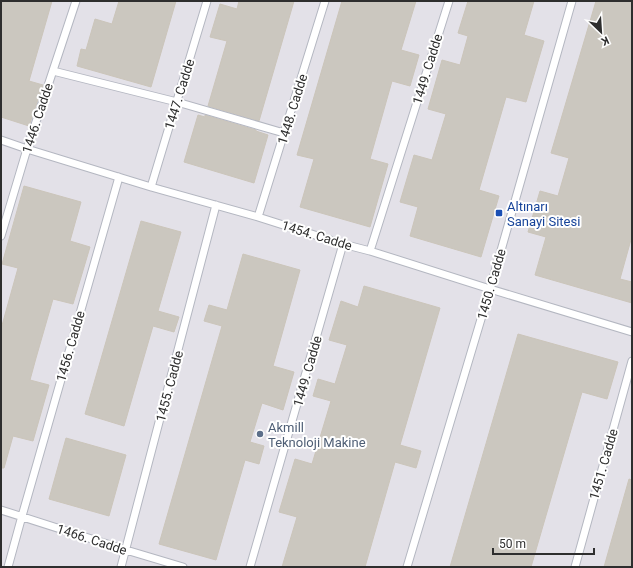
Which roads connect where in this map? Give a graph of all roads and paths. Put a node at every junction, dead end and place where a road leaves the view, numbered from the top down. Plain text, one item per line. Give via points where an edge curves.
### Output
1 (76, 1) edge
2 (207, 1) edge
3 (326, 1) edge
4 (448, 1) edge
5 (572, 1) edge
6 (53, 71) junction
7 (177, 102) junction
8 (284, 133) junction
9 (1, 140) edge
10 (27, 150) junction
11 (119, 177) junction
12 (151, 187) junction
13 (216, 205) junction
14 (258, 217) junction
15 (1, 236) edge
16 (344, 244) junction
17 (370, 251) junction
18 (490, 289) junction
19 (632, 332) edge
20 (632, 361) edge
21 (1, 510) edge
22 (22, 516) junction
23 (126, 550) junction
24 (8, 567) edge
25 (121, 567) edge
26 (184, 567) edge
27 (250, 567) edge
28 (407, 567) edge
29 (575, 567) edge

1 - 6 lane, 1446. Cadde
2 - 7 lane, 1447. Cadde
3 - 8 lane, 1448. Cadde
4 - 17 lane, 1449. Cadde
5 - 18 lane, 1450. Cadde
6 - 7 lane
6 - 10 lane, 1446. Cadde
7 - 8 lane
7 - 12 lane, 1447. Cadde
8 - 14 lane, 1448. Cadde
9 - 10 lane, 1454. Cadde
10 - 11 lane, 1454. Cadde
10 - 15 lane, 1446. Cadde
11 - 12 lane, 1454. Cadde
11 - 22 lane, 1456. Cadde
12 - 13 lane, 1454. Cadde
13 - 14 lane, 1454. Cadde
13 - 23 lane, 1455. Cadde
14 - 16 lane, 1454. Cadde
16 - 17 lane, 1454. Cadde
16 - 27 lane, 1449. Cadde
17 - 18 lane, 1454. Cadde
18 - 19 lane, 1454. Cadde
18 - 28 lane, 1450. Cadde
20 - 29 lane, 1451. Cadde
21 - 22 lane, 1466. Cadde
22 - 23 lane, 1466. Cadde
22 - 24 lane, 1456. Cadde
23 - 25 lane, 1455. Cadde
23 - 26 lane, 1466. Cadde

